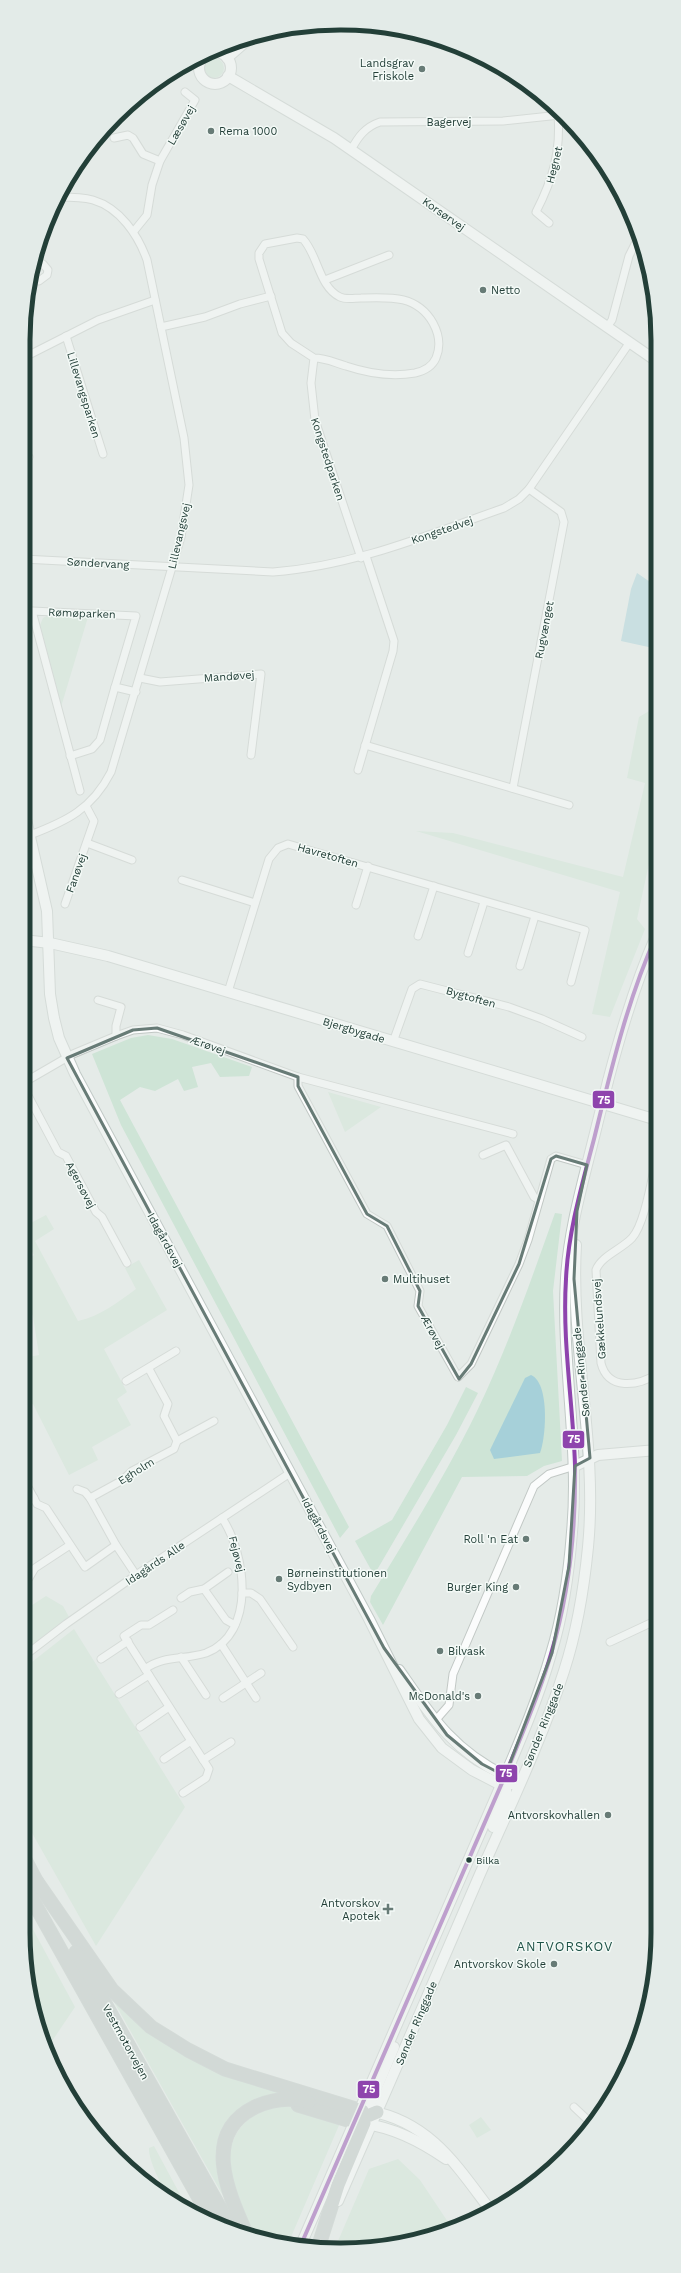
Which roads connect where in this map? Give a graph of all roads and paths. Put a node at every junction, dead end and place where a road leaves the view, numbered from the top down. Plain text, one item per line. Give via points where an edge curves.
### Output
1 (241, 46) edge
2 (222, 54) edge
3 (227, 58) junction
4 (199, 64) edge
5 (228, 76) junction
6 (185, 92) dead end
7 (554, 116) edge
8 (559, 120) edge
9 (114, 138) dead end
10 (351, 150) junction
11 (160, 161) junction
12 (65, 198) edge
13 (549, 223) dead end
14 (134, 231) junction
15 (636, 243) edge
16 (389, 255) dead end
17 (40, 263) edge
18 (36, 279) edge
19 (325, 280) junction
20 (271, 296) junction
21 (156, 300) junction
22 (161, 327) junction
23 (607, 327) junction
24 (66, 336) junction
25 (630, 342) junction
26 (30, 354) edge
27 (651, 357) edge
28 (314, 358) junction
29 (103, 454) dead end
30 (528, 489) junction
31 (364, 557) junction
32 (30, 559) edge
33 (172, 567) junction
34 (140, 678) junction
35 (115, 687) junction
36 (136, 692) junction
37 (365, 745) junction
38 (251, 755) dead end
39 (70, 756) junction
40 (358, 770) dead end
41 (513, 788) junction
42 (80, 791) dead end
43 (570, 805) dead end
44 (86, 806) junction
45 (30, 835) joint
46 (87, 843) junction
47 (132, 860) dead end
48 (368, 866) junction
49 (182, 880) dead end
50 (434, 886) junction
51 (484, 902) junction
52 (255, 903) junction
53 (65, 904) dead end
54 (356, 904) dead end
55 (535, 916) junction
56 (418, 936) dead end
57 (30, 941) edge
58 (50, 943) junction
59 (651, 947) edge
60 (468, 953) dead end
61 (520, 966) dead end
62 (571, 982) dead end
63 (228, 992) junction
64 (98, 1000) dead end
65 (116, 1036) junction
66 (582, 1038) dead end
67 (393, 1042) junction
68 (67, 1058) junction
69 (298, 1077) junction
70 (30, 1079) edge
71 (30, 1099) edge
72 (651, 1118) edge
73 (513, 1134) dead end
74 (484, 1155) dead end
75 (587, 1165) junction
76 (651, 1179) edge
77 (539, 1200) junction
78 (578, 1211) junction
79 (127, 1264) dead end
80 (176, 1351) dead end
81 (149, 1369) junction
82 (651, 1377) edge
83 (126, 1381) dead end
84 (214, 1421) dead end
85 (177, 1441) junction
86 (651, 1451) edge
87 (590, 1458) junction
88 (574, 1466) junction
89 (290, 1473) junction
90 (77, 1489) dead end
91 (30, 1491) edge
92 (34, 1498) junction
93 (90, 1498) junction
94 (30, 1501) edge
95 (222, 1518) junction
96 (70, 1545) junction
97 (116, 1545) junction
98 (228, 1572) dead end
99 (136, 1575) junction
100 (30, 1576) edge
101 (204, 1589) junction
102 (242, 1593) junction
103 (181, 1598) dead end
104 (173, 1610) dead end
105 (651, 1623) edge
106 (235, 1625) junction
107 (128, 1641) junction
108 (610, 1642) dead end
109 (221, 1644) junction
110 (293, 1647) dead end
111 (384, 1648) junction
112 (30, 1652) edge
113 (181, 1657) junction
114 (101, 1659) dead end
115 (147, 1672) junction
116 (260, 1672) dead end
117 (246, 1682) junction
118 (119, 1694) dead end
119 (206, 1695) dead end
120 (222, 1698) dead end
121 (256, 1698) dead end
122 (169, 1707) junction
123 (435, 1721) junction
124 (140, 1728) dead end
125 (191, 1741) junction
126 (231, 1742) dead end
127 (164, 1759) dead end
128 (203, 1760) junction
129 (521, 1780) junction
130 (504, 1782) junction
131 (183, 1793) dead end
132 (30, 1869) edge
133 (37, 1882) junction
134 (30, 1896) edge
135 (459, 1921) junction
136 (574, 2107) dead end
137 (365, 2117) junction
138 (588, 2120) edge
139 (457, 2168) junction
140 (487, 2206) edge
141 (207, 2213) edge
142 (227, 2221) edge
143 (243, 2228) edge
144 (303, 2240) edge
145 (320, 2242) edge

1 - 3 street
2 - 3 street
3 - 5 street via 231,69
4 - 5 street via 199,73 207,82 217,84
5 - 10 street, Korsørvej via 299,116
6 - 11 street, Læsøvej via 195,100
7 - 10 street, Bagervej via 502,121 380,122 364,130
8 - 13 street, Hegnet via 560,140 555,168 548,190 536,212
9 - 11 street via 128,134 143,154
10 - 23 street, Korsørvej
11 - 14 street, Læsøvej via 152,185 147,215
12 - 14 street, Lillevangsvej via 93,200 108,208
14 - 21 street, Lillevangsvej via 147,260
15 - 23 street via 629,256 612,320
16 - 19 street
17 - 18 street via 47,268 46,277
19 - 20 street via 303,239 266,244 259,253 259,259
19 - 28 street via 332,292 341,298 392,296 419,307 429,317 437,332 438,354 435,361 425,370 388,374 346,366 324,358
20 - 22 street via 205,317
20 - 28 street via 286,338
21 - 22 street, Lillevangsvej
21 - 24 street, Lillevangsparken via 98,320
22 - 33 street, Lillevangsvej via 184,438 188,479 187,508
23 - 25 street, Korsørvej
24 - 26 street, Lillevangsparken
24 - 29 street, Lillevangsparken
25 - 27 street, Korsørvej
25 - 30 street, Kongstedvej
28 - 31 street, Kongstedparken via 311,383 315,420
30 - 31 street, Kongstedvej via 519,499 504,508
30 - 41 street, Rugvænget via 562,512 564,522
31 - 33 street, Kongstedvej via 304,570 273,572
31 - 37 street via 394,641
32 - 33 street, Søndervang
33 - 34 street, Lillevangsvej
34 - 36 street, Lillevangsvej
34 - 38 street, Mandøvej via 160,682 261,674
35 - 36 street
35 - 39 street, Rømøparken via 100,740 92,749
35 - 39 street, Rømøparken via 136,616 32,611
36 - 44 street, Lillevangsvej via 111,772 102,790
37 - 40 street
37 - 41 street
39 - 42 street, Rømøparken
41 - 43 street
44 - 45 street, Lillevangsvej via 62,822
44 - 46 street, Fanøvej via 94,821
45 - 58 street, Idagårdsvej via 48,911
46 - 47 street, Fanøvej
46 - 53 street, Fanøvej
48 - 50 street, Havretoften
48 - 52 street, Havretoften via 293,844 283,845 269,859
48 - 54 street, Havretoften
49 - 52 street
50 - 51 street, Havretoften
50 - 56 street
51 - 55 street, Havretoften
51 - 60 street
52 - 63 street, Havretoften
55 - 61 street
55 - 62 street, Havretoften via 586,930
57 - 58 street, Bjergbygade
58 - 63 street, Bjergbygade via 108,956
58 - 68 street, Idagårdsvej via 51,1007
59 - 75 street, Sønder Ringgade, bridge via 624,1022
63 - 67 street, Bjergbygade
64 - 65 street via 121,1007
65 - 68 street, Ærøvej
65 - 69 street, Ærøvej via 133,1030 157,1028
66 - 67 street, Bygtoften via 542,1019 508,1007 420,984 412,989
67 - 72 street, Bjergbygade
68 - 70 street
68 - 89 street, Idagårdsvej
69 - 73 street, Ærøvej
69 - 77 street, Ærøvej via 298,1086 367,1214 387,1226 420,1290 418,1306 458,1377 471,1364 519,1264
71 - 79 street, Agersøvej via 58,1152 66,1156
74 - 77 street via 506,1145 534,1197
75 - 77 street, Ærøvej via 556,1156 552,1158
75 - 78 street, Sønder Ringgade
76 - 82 street, Gækkelundsvej via 638,1229 622,1248 599,1264 596,1270 601,1363 605,1373 612,1380 622,1384 642,1382
78 - 87 street, Sønder Ringgade via 574,1279
78 - 88 street, Sønder Ringgade via 569,1243 565,1312
80 - 81 street via 154,1363
81 - 83 street
81 - 85 street via 168,1404 164,1416
84 - 85 street, Egholm
85 - 93 street, Egholm via 174,1449
86 - 87 street
87 - 88 street
87 - 129 street, Sønder Ringgade via 588,1548 579,1609 565,1669
88 - 123 street via 549,1474 534,1486 453,1674 449,1705
88 - 130 street, Sønder Ringgade via 569,1566 552,1653
89 - 95 street, Idagårds Alle
89 - 111 street, Idagårdsvej
90 - 93 street via 85,1492
91 - 92 street
92 - 94 street
92 - 96 street via 37,1504 46,1508
93 - 97 street
95 - 99 street, Idagårds Alle
95 - 102 street, Fejøvej via 236,1546 242,1577
96 - 97 street via 85,1567
96 - 100 street via 35,1568
97 - 99 street
98 - 101 street, Fejøvej
99 - 112 street, Idagårds Alle
101 - 103 street, Fejøvej via 190,1592
101 - 106 street via 226,1620
102 - 106 street, Fejøvej
102 - 110 street via 251,1593 260,1599
104 - 107 street via 149,1625 141,1625 124,1636
105 - 108 street
106 - 109 street, Fejøvej
107 - 114 street
107 - 115 street
109 - 113 street, Fejøvej via 208,1652 192,1657
109 - 117 street
111 - 123 street, Idagårdsvej
111 - 130 street, Idagårdsvej via 414,1712 427,1731 457,1760
113 - 115 street, Fejøvej via 153,1663
113 - 119 street
115 - 118 street, Fejøvej
115 - 122 street
116 - 117 street
117 - 120 street
117 - 121 street
122 - 124 street
122 - 125 street
123 - 130 street, Idagårdsvej via 463,1750
125 - 127 street
125 - 128 street
126 - 128 street
128 - 131 street via 209,1770 208,1775
129 - 130 street
129 - 135 street, Sønder Ringgade
130 - 135 street via 506,1794
130 - 137 street, Sønder Ringgade via 413,1986
132 - 133 highway, Vestmotorvejen
133 - 137 highway via 112,1990 151,2027 225,2069
133 - 142 highway, Vestmotorvejen
134 - 141 highway, Vestmotorvejen
135 - 137 street, Sønder Ringgade
136 - 138 street
137 - 139 street via 432,2149
137 - 139 street via 428,2136
137 - 143 highway via 290,2098 264,2103 249,2110 236,2121 227,2135 222,2153 223,2172 230,2198
137 - 144 street, Sønder Ringgade
137 - 145 highway via 338,2185
139 - 140 street

